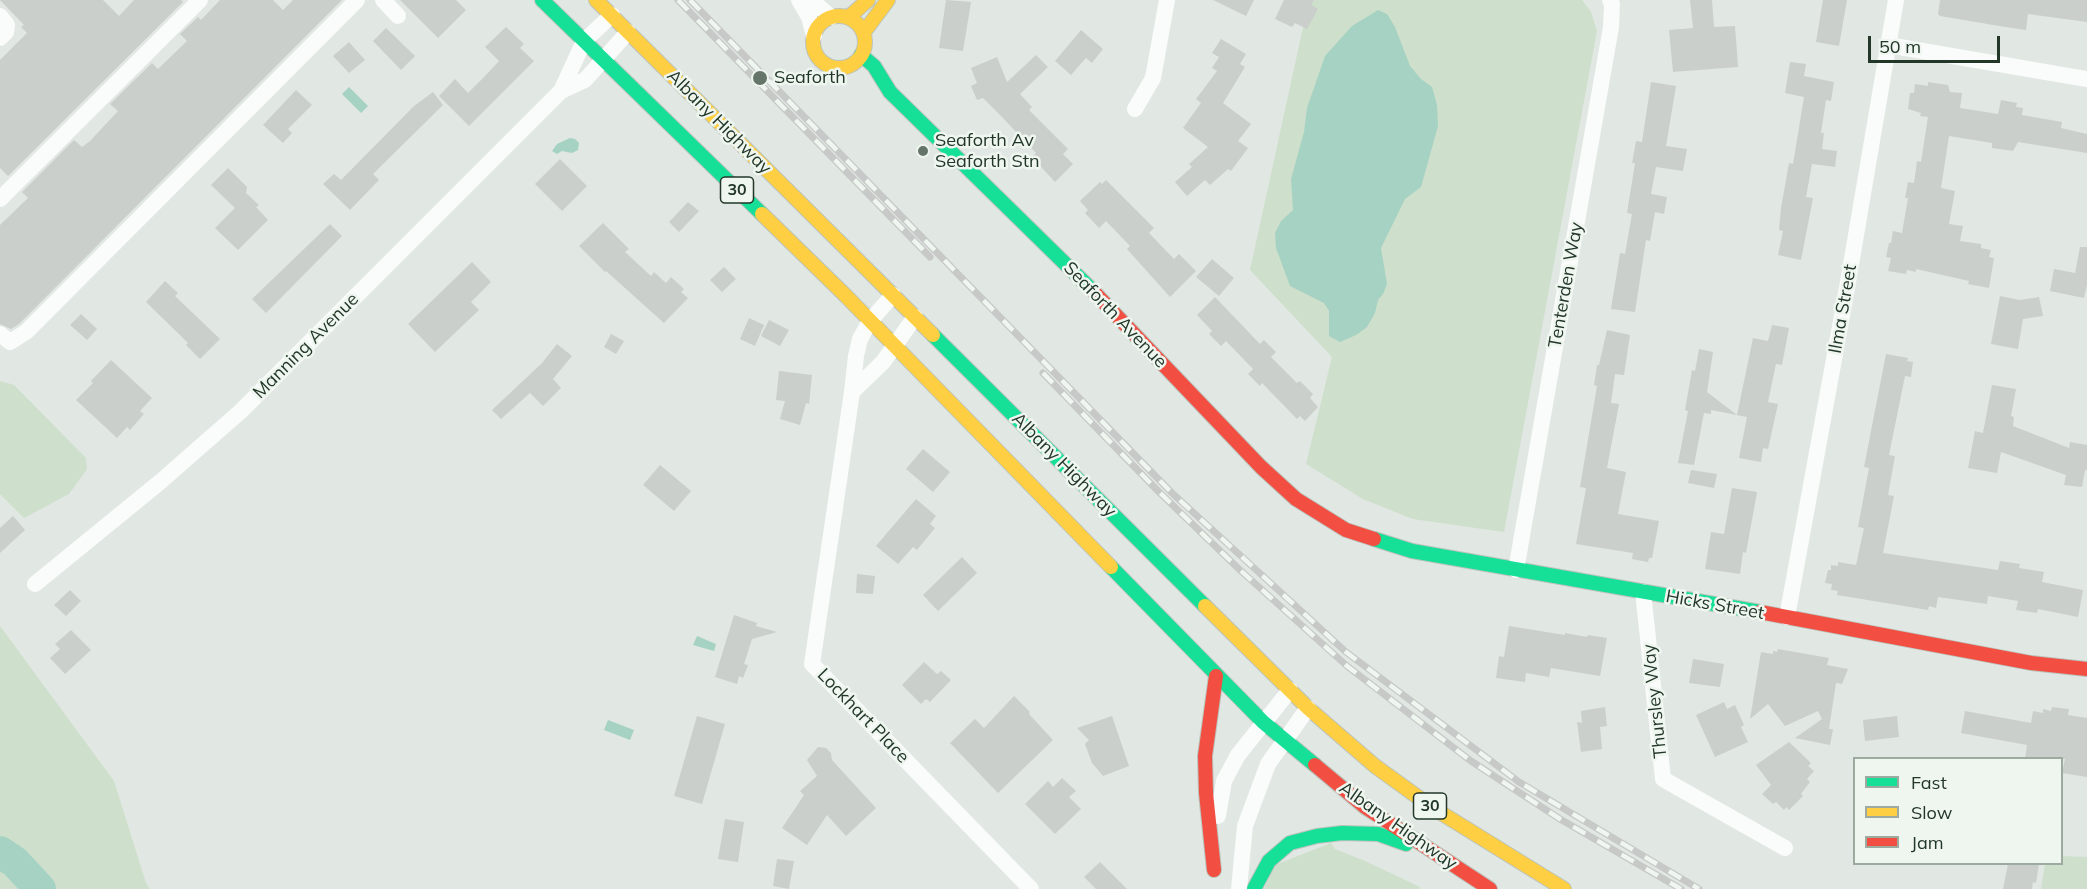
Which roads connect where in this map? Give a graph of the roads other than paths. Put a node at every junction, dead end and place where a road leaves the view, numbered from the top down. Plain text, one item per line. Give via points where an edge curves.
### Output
1 (200, 0) edge
2 (357, 0) edge
3 (382, 0) edge
4 (542, 0) edge
5 (596, 0) edge
6 (799, 0) edge
7 (811, 0) edge
8 (868, 0) edge
9 (888, 0) edge
10 (1167, 0) edge
11 (1610, 0) edge
12 (1896, 0) edge
13 (612, 15) junction
14 (0, 16) edge
15 (398, 16) dead end
16 (831, 17) junction
17 (849, 17) junction
18 (628, 32) junction
19 (864, 32) junction
20 (814, 36) junction
21 (0, 38) edge
22 (584, 41) junction
23 (1888, 45) junction
24 (861, 55) junction
25 (604, 61) junction
26 (840, 68) junction
27 (2087, 78) edge
28 (561, 91) junction
29 (890, 92) junction
30 (1135, 109) dead end
31 (0, 199) edge
32 (893, 295) junction
33 (915, 317) junction
34 (870, 321) junction
35 (0, 334) edge
36 (893, 346) junction
37 (852, 392) junction
38 (1346, 530) joint
39 (1516, 570) junction
40 (35, 584) dead end
41 (1643, 592) junction
42 (1787, 617) junction
43 (2087, 669) edge
44 (1216, 676) junction
45 (1290, 690) junction
46 (1308, 708) junction
47 (1263, 722) junction
48 (1285, 741) junction
49 (1785, 848) dead end
50 (1431, 852) junction
51 (1214, 870) junction
52 (1031, 889) edge
53 (1216, 889) edge
54 (1239, 889) edge
55 (1254, 889) edge
56 (1490, 889) edge
57 (1564, 889) edge

1 - 31 street
2 - 35 street via 26,332 10,342
3 - 15 street
4 - 22 main road, Albany Highway / 30
5 - 13 main road, Albany Highway / 30
6 - 20 street
7 - 16 street
8 - 17 main road
9 - 19 main road
10 - 30 street via 1153,78
11 - 39 street, Tenterden Way via 1609,39
12 - 23 street, Ilma Street
13 - 18 main road, Albany Highway / 30
13 - 22 street, Manning Avenue
14 - 21 street via 7,25
16 - 17 main road
16 - 20 main road via 823,21
17 - 19 main road
18 - 25 street, Manning Avenue
18 - 32 main road, Albany Highway / 30
19 - 24 main road via 865,48
20 - 26 main road via 819,58
22 - 25 main road, Albany Highway / 30
22 - 28 street, Manning Avenue
23 - 27 street
23 - 42 street, Ilma Street
24 - 26 main road
24 - 29 main road, Seaforth Avenue via 874,66
25 - 28 street, Manning Avenue via 585,80
25 - 34 main road, Albany Highway / 30
26 - 29 main road, Seaforth Avenue
28 - 40 street, Manning Avenue via 241,411
29 - 38 main road, Seaforth Avenue via 1079,277 1261,467 1296,499
32 - 33 main road, Albany Highway / 30
32 - 34 street, Lockhart Place
33 - 36 street
33 - 45 main road, Albany Highway / 30
34 - 36 main road, Albany Highway / 30
34 - 37 street, Lockhart Place via 860,339
36 - 37 street via 883,362
36 - 44 main road, Albany Highway / 30
37 - 52 street, Lockhart Place via 812,664
38 - 39 main road, Hicks Street via 1412,551
39 - 41 main road, Hicks Street
41 - 42 main road, Hicks Street
41 - 49 street, Thursley Way via 1663,779
42 - 43 main road, Hicks Street via 2031,663
44 - 47 main road, Albany Highway / 30
44 - 51 main road via 1205,756
45 - 46 main road, Albany Highway / 30
45 - 47 street
46 - 48 street
46 - 57 main road, Albany Highway / 30 via 1375,766 1433,808
47 - 48 main road, Albany Highway / 30
47 - 51 street via 1224,781
48 - 50 main road, Albany Highway / 30 via 1365,807
48 - 54 street via 1268,764 1245,826
50 - 55 main road via 1378,834 1317,836 1290,843 1269,861
50 - 56 main road, Albany Highway / 30
51 - 53 street

